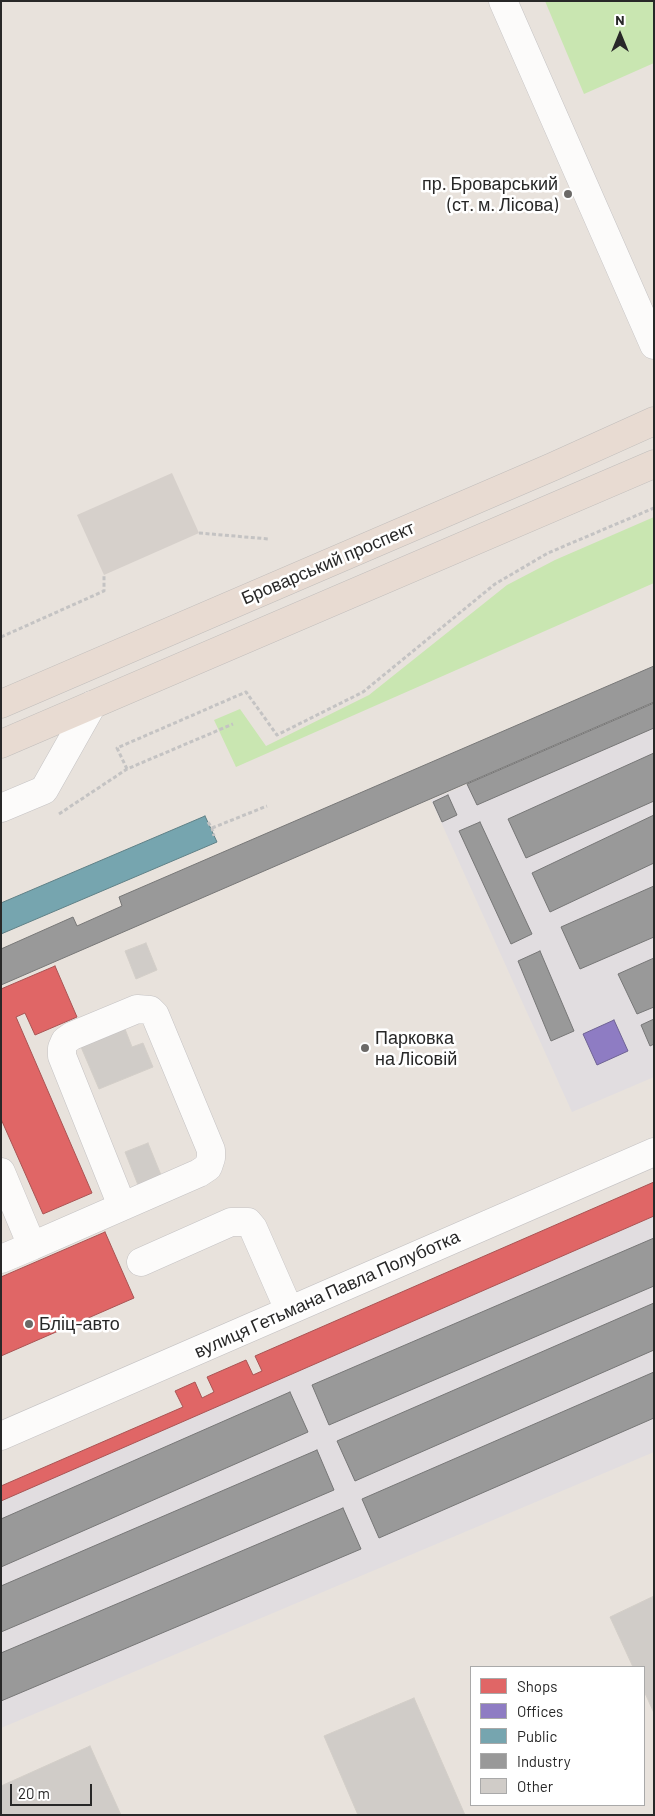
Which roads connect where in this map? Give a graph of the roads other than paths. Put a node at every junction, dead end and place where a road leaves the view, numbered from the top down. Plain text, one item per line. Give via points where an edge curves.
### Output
1 (503, 1) edge
2 (654, 345) edge
3 (654, 421) edge
4 (654, 464) edge
5 (1, 704) edge
6 (92, 705) junction
7 (1, 744) edge
8 (1, 808) edge
9 (654, 1152) edge
10 (1, 1172) edge
11 (122, 1206) junction
12 (32, 1246) junction
13 (1, 1259) edge
14 (141, 1262) dead end
15 (289, 1310) junction
16 (1, 1436) edge

1 - 2 street
3 - 5 highway, Броварський проспект
4 - 6 highway, Броварський проспект
6 - 7 highway, Броварський проспект
6 - 8 street via 44,790
9 - 15 street, вулиця Гетьмана Павла Полуботка
10 - 12 street
11 - 11 street via 62,1056 62,1048 72,1036 144,1008 155,1015 212,1158 208,1167 199,1173
11 - 12 street
12 - 13 street
14 - 15 street via 231,1222 248,1222
15 - 16 street, вулиця Гетьмана Павла Полуботка

